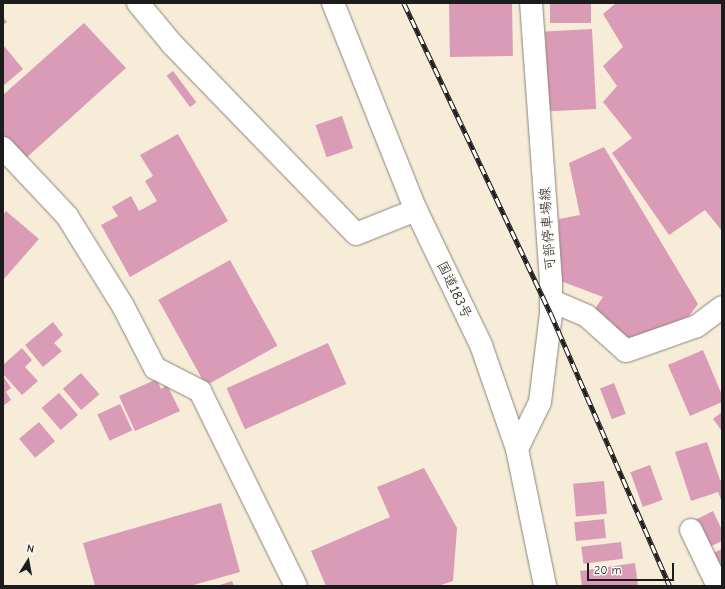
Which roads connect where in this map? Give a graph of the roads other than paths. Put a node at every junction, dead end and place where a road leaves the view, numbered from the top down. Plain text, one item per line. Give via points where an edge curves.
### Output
1 (138, 3) edge
2 (333, 3) edge
3 (531, 3) edge
4 (3, 148) edge
5 (416, 210) junction
6 (552, 301) junction
7 (722, 307) edge
8 (517, 449) junction
9 (691, 530) dead end
10 (296, 586) edge
11 (545, 586) edge
12 (718, 586) edge

1 - 5 main road via 172,44 356,234
2 - 5 main road, 国道183号
3 - 6 main road, 可部停車場線
4 - 10 main road via 67,216 123,306 155,368 200,391
5 - 8 main road, 国道183号 via 481,345
6 - 7 main road via 587,316 626,351 697,326
6 - 8 main road, 可部停車場線 via 540,402
8 - 11 main road, 国道183号
9 - 12 main road

